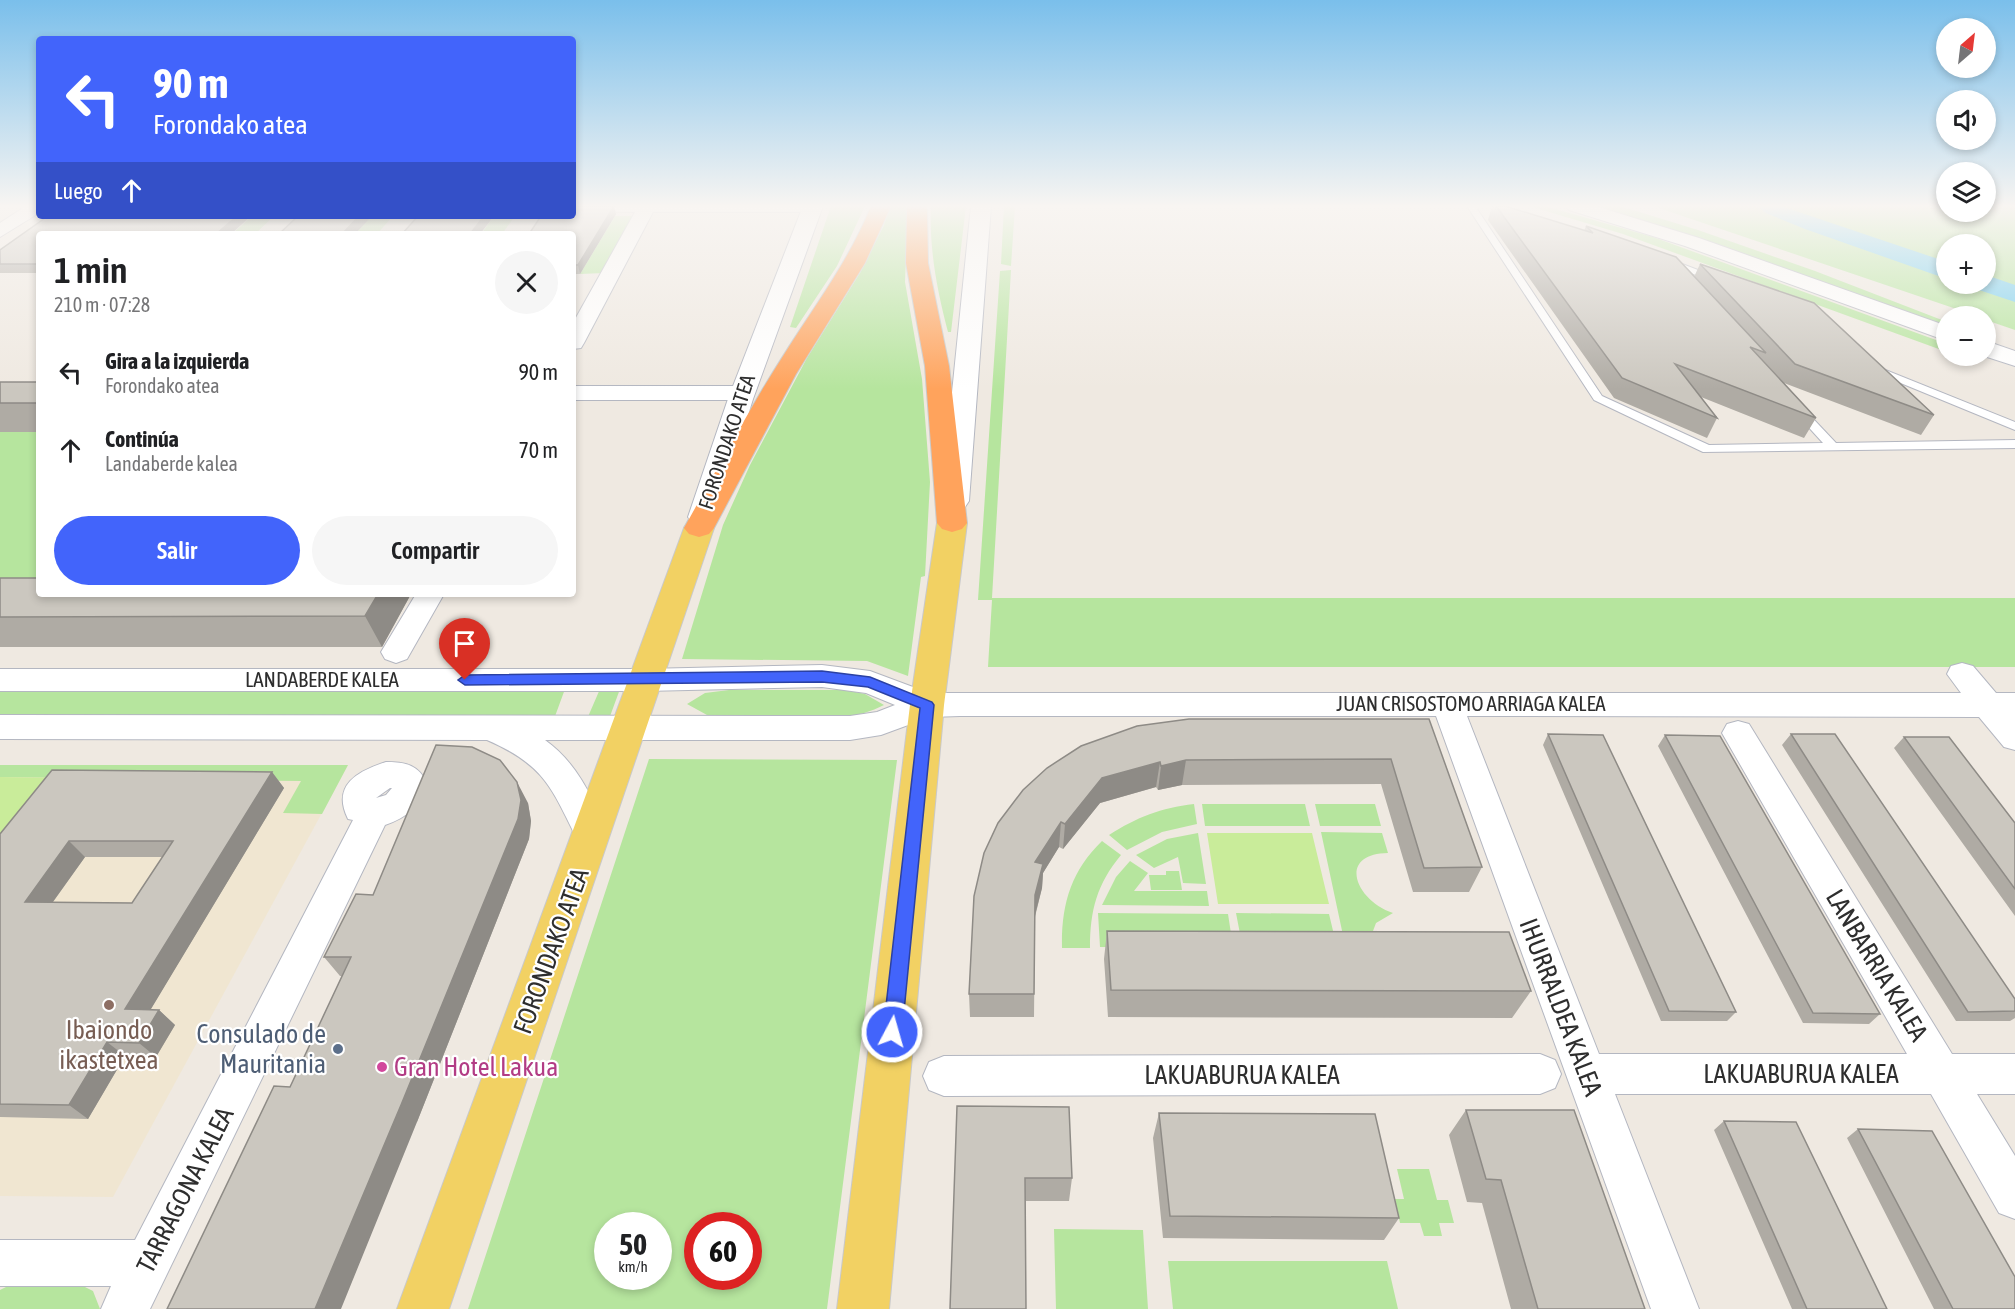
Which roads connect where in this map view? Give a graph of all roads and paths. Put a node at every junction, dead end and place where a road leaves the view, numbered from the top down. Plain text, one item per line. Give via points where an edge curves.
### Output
1 (614, 267) edge
2 (789, 267) edge
3 (850, 267) edge
4 (918, 267) edge
5 (975, 267) edge
6 (1515, 267) edge
7 (1668, 267) edge
8 (1683, 267) edge
9 (1762, 267) edge
10 (1808, 267) edge
11 (1676, 276) edge
12 (1724, 282) edge
13 (1936, 311) edge
14 (1936, 330) edge
15 (1996, 332) edge
16 (576, 337) edge
17 (2015, 339) edge
18 (1996, 352) edge
19 (1861, 359) edge
20 (2015, 359) edge
21 (576, 393) edge
22 (741, 393) junction
23 (1793, 404) edge
24 (2015, 426) edge
25 (2015, 444) edge
26 (1833, 447) junction
27 (952, 523) junction
28 (699, 528) junction
29 (428, 597) edge
30 (396, 652) dead end
31 (1962, 674) dead end
32 (0, 680) edge
33 (645, 680) junction
34 (1447, 704) junction
35 (927, 705) junction
36 (2007, 721) edge
37 (0, 727) edge
38 (487, 727) junction
39 (628, 727) junction
40 (1738, 733) dead end
41 (373, 814) dead end
42 (592, 835) junction
43 (1540, 1074) dead end
44 (1586, 1074) junction
45 (1943, 1074) junction
46 (2015, 1074) edge
47 (944, 1076) dead end
48 (2015, 1197) edge
49 (0, 1263) edge
50 (149, 1263) junction
51 (125, 1309) edge
52 (423, 1309) edge
53 (863, 1309) edge
54 (1675, 1309) edge

1 - 16 street
2 - 22 main road, FORONDAKO ATEA
3 - 28 highway via 760,415
4 - 27 highway via 937,366
5 - 27 main road
6 - 26 lane via 1598,398 1707,449
7 - 11 lane
8 - 12 lane
9 - 14 main road
10 - 13 main road
15 - 17 main road
18 - 20 main road
19 - 24 lane via 1869,367
21 - 22 street
22 - 28 main road, FORONDAKO ATEA
23 - 26 lane
25 - 26 lane
27 - 35 main road
28 - 33 main road, FORONDAKO ATEA
29 - 30 street
31 - 36 street
32 - 33 street, LANDABERDE KALEA
33 - 35 street via 851,678
33 - 39 main road, FORONDAKO ATEA
34 - 35 street, JUAN CRISOSTOMO ARRIAGA KALEA
34 - 36 street, JUAN CRISOSTOMO ARRIAGA KALEA
34 - 44 street, IHURRALDEA KALEA
35 - 39 street via 881,723 850,728
35 - 53 main road
37 - 38 street
38 - 39 street
38 - 42 street via 521,740 551,761 562,774
39 - 42 main road, FORONDAKO ATEA
40 - 45 street, LANBARRIA KALEA
41 - 50 street, TARRAGONA KALEA
42 - 52 main road, FORONDAKO ATEA
43 - 47 street, LAKUABURUA KALEA
44 - 45 street, LAKUABURUA KALEA
44 - 54 street, IHURRALDEA KALEA
45 - 46 street, LAKUABURUA KALEA
45 - 48 street, LANBARRIA KALEA
49 - 50 street
50 - 51 street, TARRAGONA KALEA

